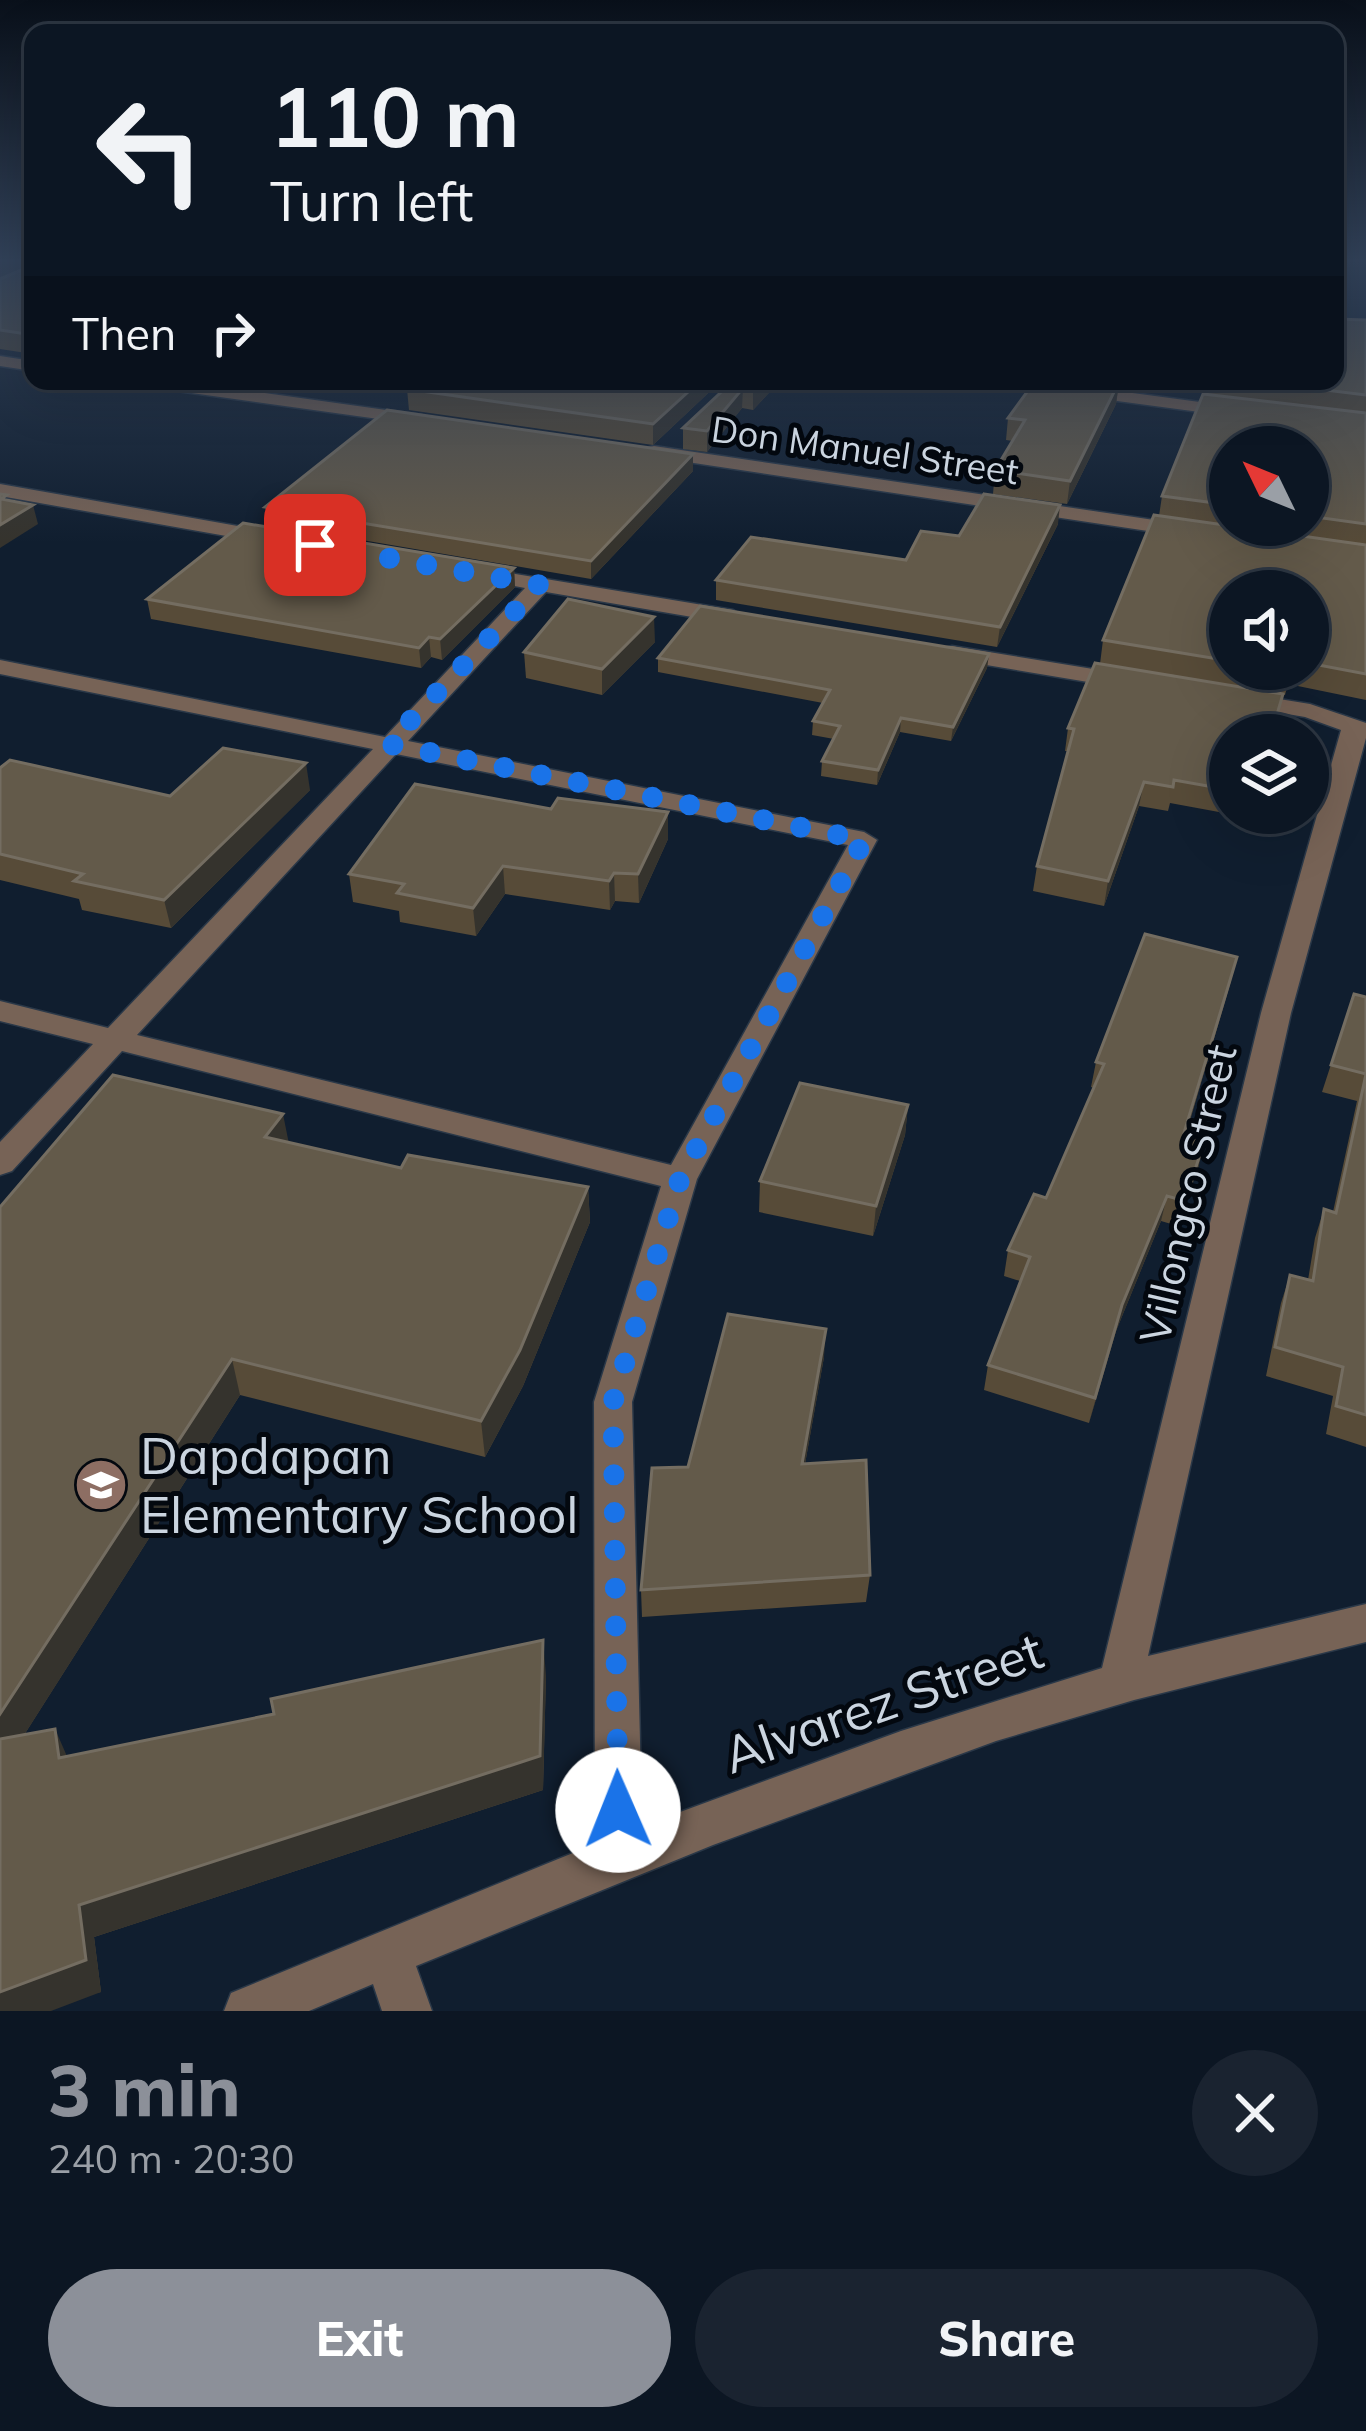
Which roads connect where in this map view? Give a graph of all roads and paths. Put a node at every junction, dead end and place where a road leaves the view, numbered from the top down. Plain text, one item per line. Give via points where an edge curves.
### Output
1 (225, 390) edge
2 (1072, 390) edge
3 (1259, 415) edge
4 (433, 422) edge
5 (639, 450) edge
6 (0, 490) edge
7 (1202, 533) edge
8 (305, 544) edge
9 (446, 568) edge
10 (540, 585) junction
11 (750, 619) edge
12 (936, 650) edge
13 (0, 667) edge
14 (1146, 685) edge
15 (1216, 696) edge
16 (1360, 730) edge
17 (388, 744) junction
18 (0, 1012) edge
19 (115, 1041) junction
20 (0, 1163) edge
21 (680, 1179) junction
22 (1366, 1623) edge
23 (1120, 1683) junction
24 (619, 1856) junction
25 (387, 1953) junction
26 (249, 2011) edge
27 (407, 2011) edge

1 - 4 street
2 - 3 street
5 - 7 street, Don Manuel Street via 669,446
6 - 8 street
9 - 10 street
10 - 11 street
10 - 17 street
12 - 14 street
13 - 17 street
15 - 16 street via 1310,711
16 - 23 street, Villongco Street via 1276,1013
17 - 19 street
17 - 21 street via 864,840
18 - 19 street
19 - 20 street
19 - 21 street
21 - 24 street via 613,1402
22 - 23 street, Alvarez Street
23 - 24 street, Alvarez Street
24 - 25 street, Alvarez Street
25 - 26 street, Alvarez Street
25 - 27 street

